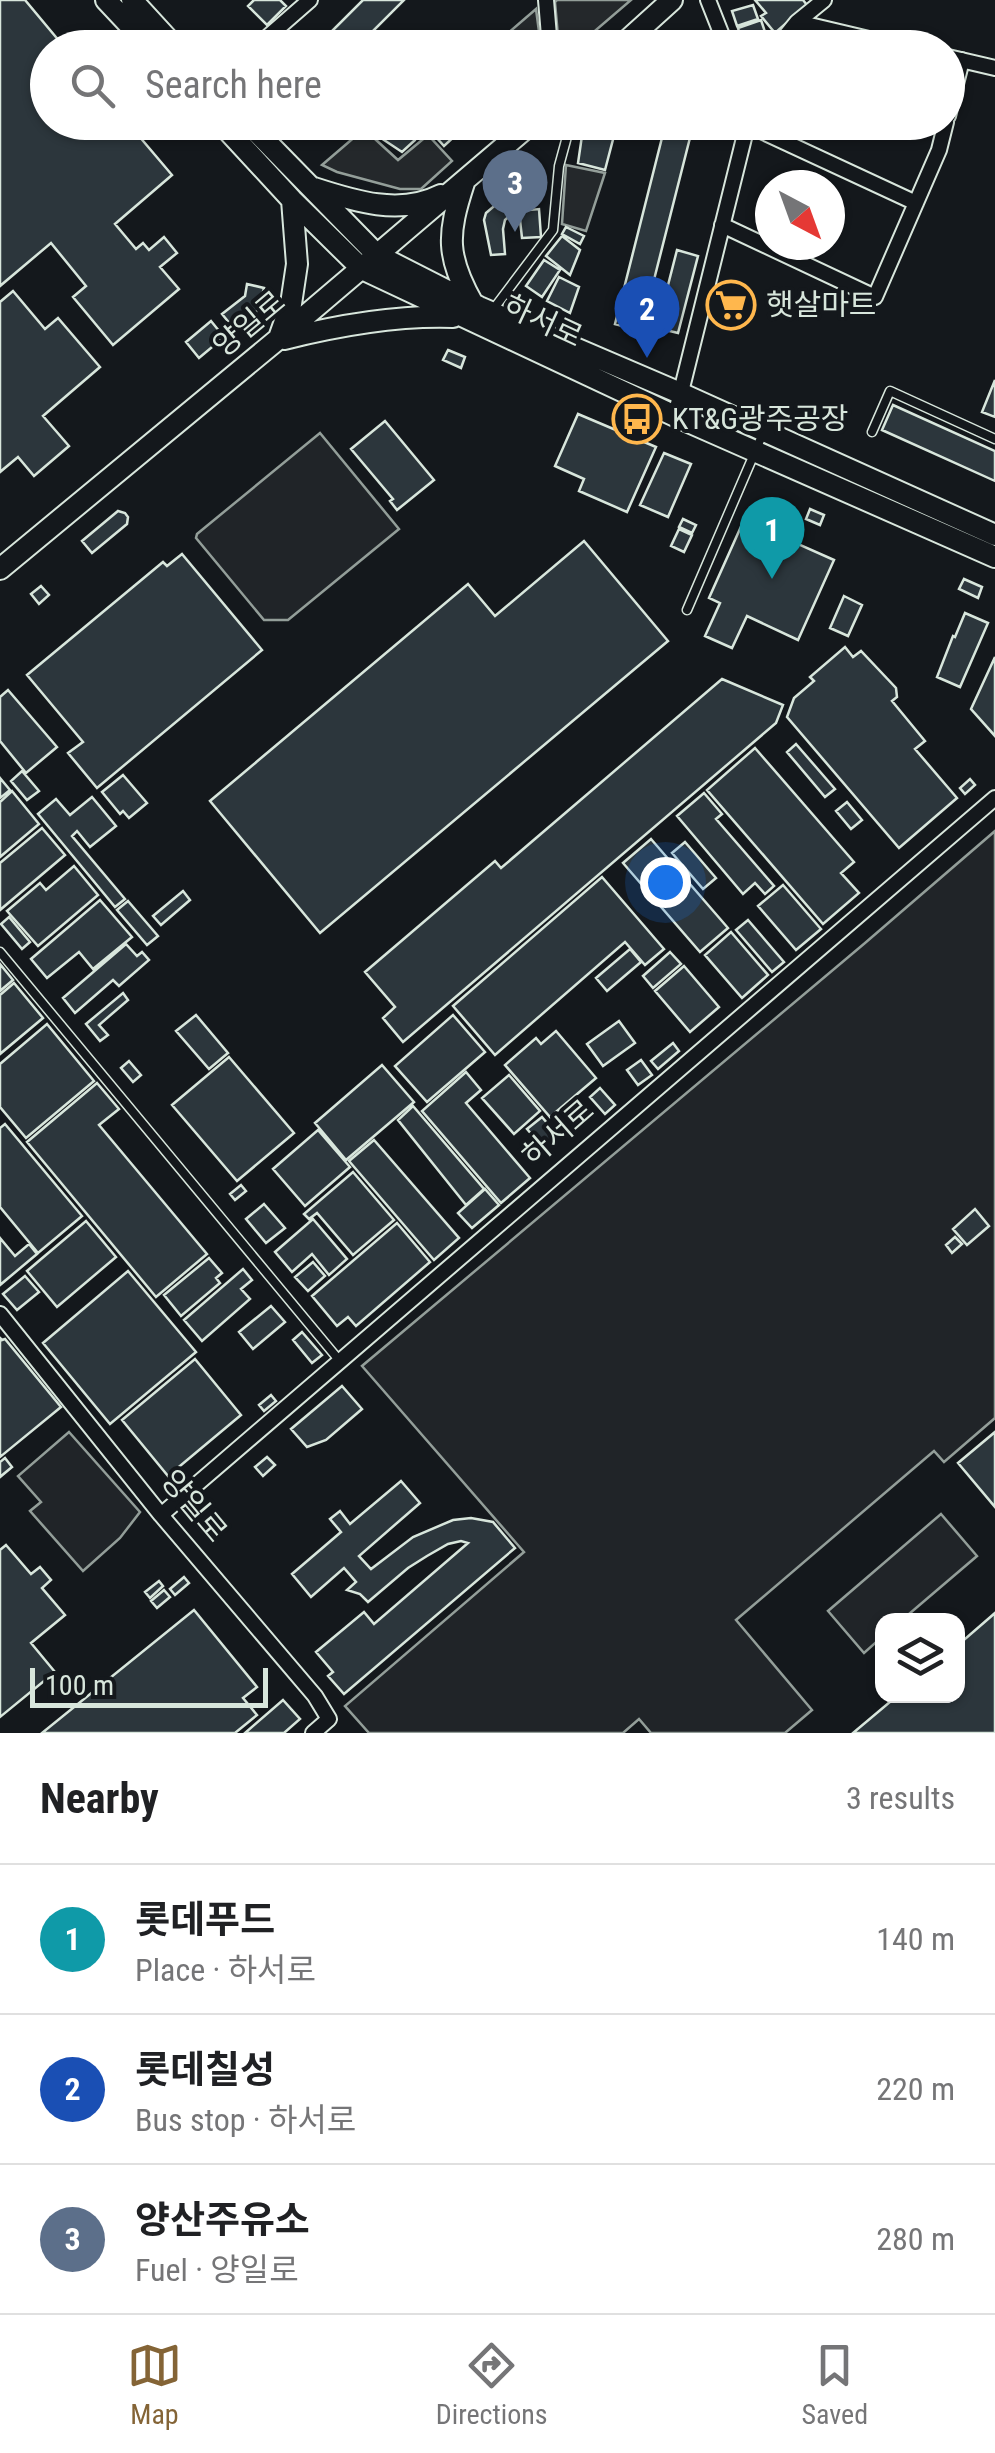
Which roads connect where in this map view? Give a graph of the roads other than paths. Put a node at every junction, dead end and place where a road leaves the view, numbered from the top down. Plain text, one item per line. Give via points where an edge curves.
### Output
1 (106, 0) edge
2 (132, 0) edge
3 (310, 0) edge
4 (546, 0) edge
5 (672, 0) edge
6 (708, 0) edge
7 (824, 0) edge
8 (797, 22) junction
9 (134, 30) edge
10 (160, 30) edge
11 (276, 30) edge
12 (548, 30) edge
13 (639, 30) edge
14 (720, 30) edge
15 (791, 30) edge
16 (831, 30) edge
17 (965, 61) edge
18 (995, 68) edge
19 (240, 140) edge
20 (260, 140) edge
21 (512, 140) edge
22 (566, 140) edge
23 (744, 140) edge
24 (782, 140) edge
25 (942, 140) edge
26 (464, 182) junction
27 (300, 193) junction
28 (916, 203) junction
29 (722, 225) junction
30 (369, 262) junction
31 (476, 311) junction
32 (278, 340) junction
33 (680, 393) junction
34 (675, 416) junction
35 (764, 431) junction
36 (872, 432) dead end
37 (995, 440) edge
38 (756, 451) junction
39 (995, 535) edge
40 (995, 557) edge
41 (0, 568) edge
42 (687, 610) dead end
43 (995, 798) edge
44 (0, 952) edge
45 (0, 1314) edge
46 (339, 1360) junction
47 (161, 1515) junction
48 (313, 1733) edge

1 - 9 main road
2 - 10 main road
3 - 11 street
4 - 12 street
5 - 13 main road
6 - 14 street
7 - 8 street
8 - 15 street
8 - 16 street
17 - 18 street
19 - 27 main road, 하서로
20 - 27 main road, 하서로
21 - 26 main road, 양일로
22 - 31 lane via 553,230
23 - 29 street
24 - 28 street
25 - 28 street
26 - 27 main road via 429,201 380,206
26 - 30 main road, 양일로
26 - 31 main road via 452,248
27 - 30 main road, 하서로
27 - 32 main road via 297,264
28 - 29 street via 875,297
29 - 33 street
30 - 31 main road, 하서로
30 - 32 main road, 양일로
31 - 32 main road via 337,326
31 - 33 main road, 하서로
31 - 34 main road, 하서로
32 - 41 main road, 양일로
33 - 34 street
33 - 35 main road, 하서로
34 - 38 main road, 하서로
35 - 38 lane
35 - 39 main road, 하서로
36 - 37 lane via 890,391
38 - 40 main road, 하서로
38 - 42 lane
43 - 46 street, 하서로
44 - 46 lane
45 - 47 street, 양일로
46 - 47 street, 하서로
47 - 48 street, 양일로 via 315,1696 330,1719

